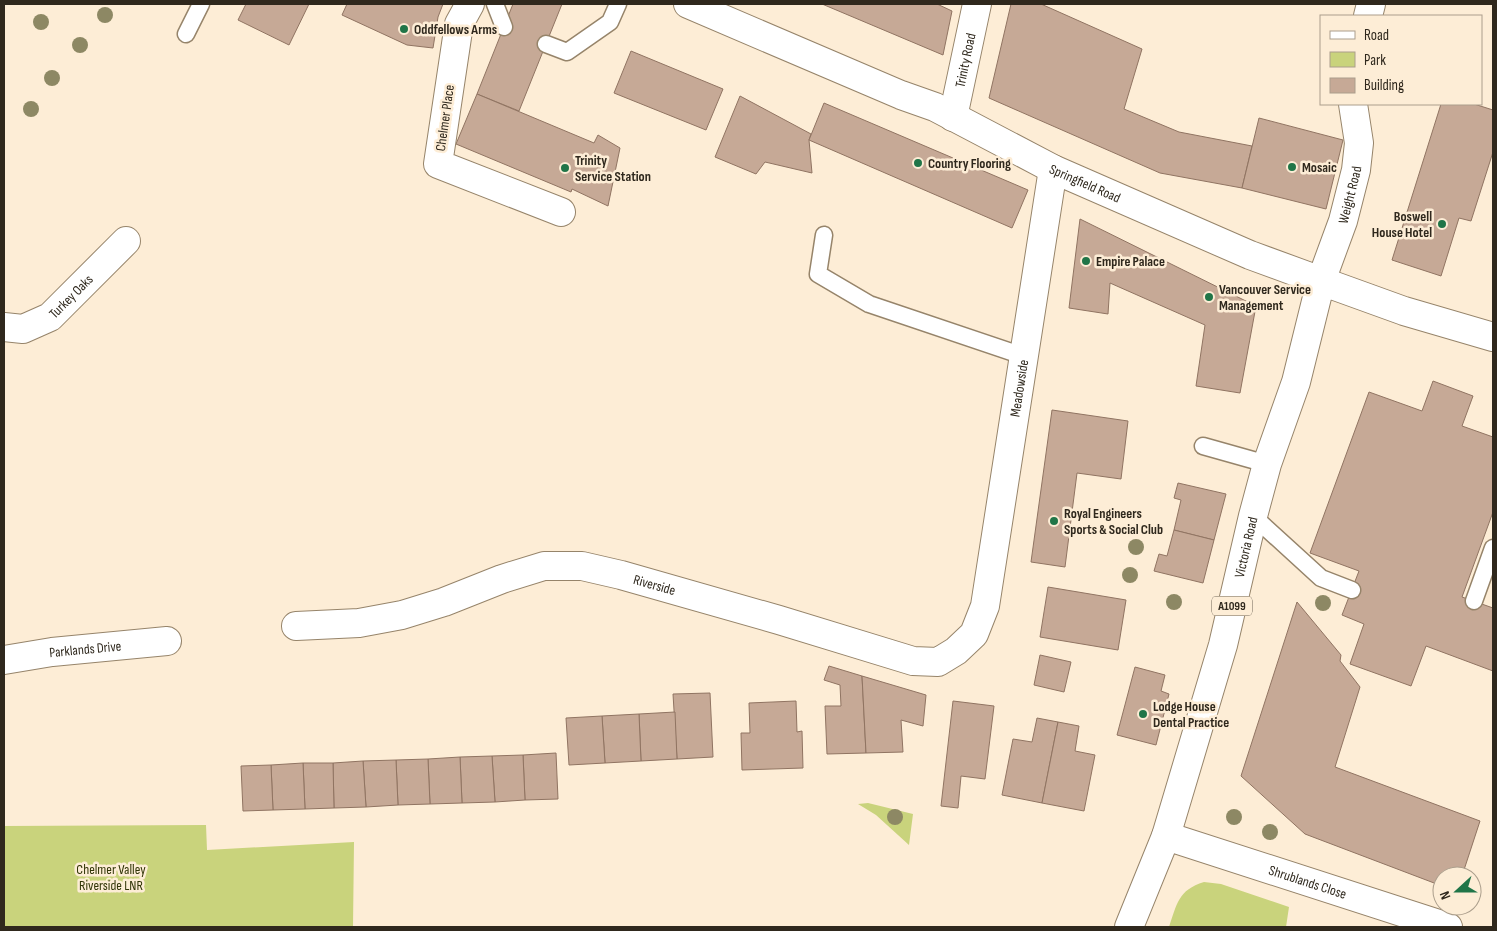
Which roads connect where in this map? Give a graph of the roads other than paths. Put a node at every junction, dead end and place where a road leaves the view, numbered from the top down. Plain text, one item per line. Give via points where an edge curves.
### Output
1 (202, 4) edge
2 (470, 4) edge
3 (495, 4) edge
4 (618, 4) edge
5 (688, 4) edge
6 (977, 4) edge
7 (504, 27) dead end
8 (186, 34) dead end
9 (546, 44) dead end
10 (1354, 105) edge
11 (953, 117) junction
12 (1054, 169) junction
13 (560, 212) dead end
14 (824, 234) dead end
15 (126, 241) dead end
16 (1322, 282) junction
17 (4, 327) edge
18 (1493, 337) edge
19 (1023, 356) junction
20 (1203, 446) dead end
21 (1267, 464) junction
22 (1253, 516) junction
23 (1493, 548) edge
24 (1352, 590) dead end
25 (1474, 601) dead end
26 (985, 606) joint
27 (296, 626) dead end
28 (167, 641) dead end
29 (4, 660) edge
30 (1166, 836) junction
31 (1129, 927) edge
32 (1448, 927) edge

1 - 8 lane
2 - 13 street, Chelmer Place via 459,24 438,164
3 - 7 lane
4 - 9 lane via 610,22 567,52
5 - 11 street, Springfield Road
6 - 11 street, Trinity Road
10 - 16 street, Weight Road via 1358,143 1356,170
11 - 12 street, Springfield Road
12 - 16 street, Springfield Road via 1250,255
12 - 19 street, Meadowside
14 - 19 lane via 818,274 869,304
15 - 17 street, Turkey Oaks via 50,317 23,330
16 - 18 street, Springfield Road
16 - 21 street, Victoria Road / A1099 via 1296,382
19 - 26 street, Meadowside
20 - 21 lane
21 - 22 street, Victoria Road / A1099
22 - 24 lane via 1321,578
22 - 30 street, Victoria Road / A1099 via 1223,645
23 - 25 lane
26 - 27 street, Riverside via 974,634 956,652 938,662 913,660 582,566 544,566 402,615 359,623
28 - 29 street, Parklands Drive
30 - 31 street, Victoria Road / A1099
30 - 32 street, Shrublands Close

